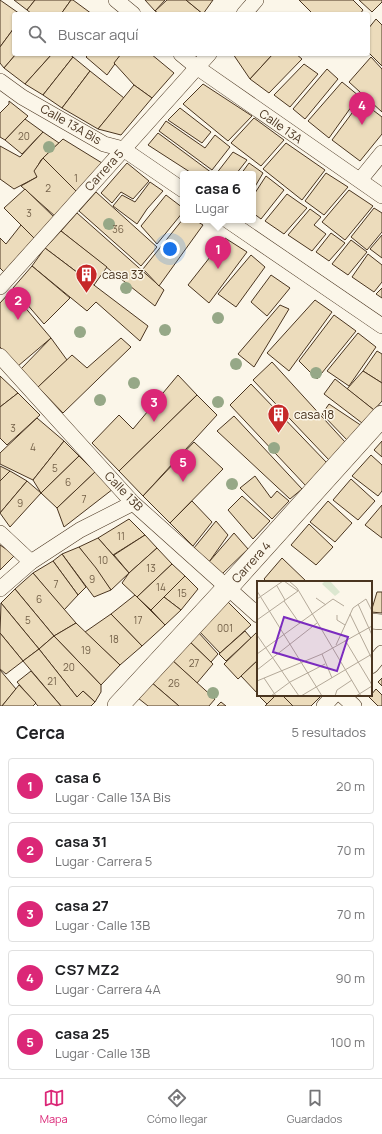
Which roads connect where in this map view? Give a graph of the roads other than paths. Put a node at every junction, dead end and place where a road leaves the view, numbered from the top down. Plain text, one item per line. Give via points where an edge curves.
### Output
1 (116, 0) edge
2 (256, 0) edge
3 (130, 12) edge
4 (246, 12) edge
5 (183, 56) edge
6 (207, 56) edge
7 (198, 68) junction
8 (0, 81) edge
9 (123, 149) junction
10 (382, 153) edge
11 (360, 180) junction
12 (180, 188) edge
13 (382, 196) edge
14 (231, 223) edge
15 (0, 287) edge
16 (382, 326) edge
17 (0, 356) edge
18 (382, 416) edge
19 (133, 503) junction
20 (0, 533) edge
21 (31, 562) junction
22 (228, 587) junction
23 (0, 589) edge
24 (257, 614) edge
25 (372, 621) edge
26 (382, 622) edge
27 (382, 653) edge
28 (372, 665) edge
29 (344, 698) edge
30 (118, 706) edge
31 (324, 706) edge

1 - 3 street
2 - 4 street
5 - 7 street, Calle 13A
6 - 7 street, Carrera 5
7 - 9 street, Carrera 5
7 - 11 street, Calle 13A
8 - 9 street, Calle 13A Bis via 22,97 104,144
9 - 12 street, Calle 13A Bis
9 - 15 street, Carrera 5
10 - 11 street
11 - 13 street, Calle 13A
14 - 16 street
17 - 19 street, Calle 13B
18 - 22 main road, Carrera 4
19 - 21 street via 80,530
19 - 22 street, Calle 13B
20 - 21 street
21 - 23 street
22 - 24 street, Calle 13B
22 - 30 main road, Carrera 4
25 - 26 street
27 - 28 street
29 - 31 street

